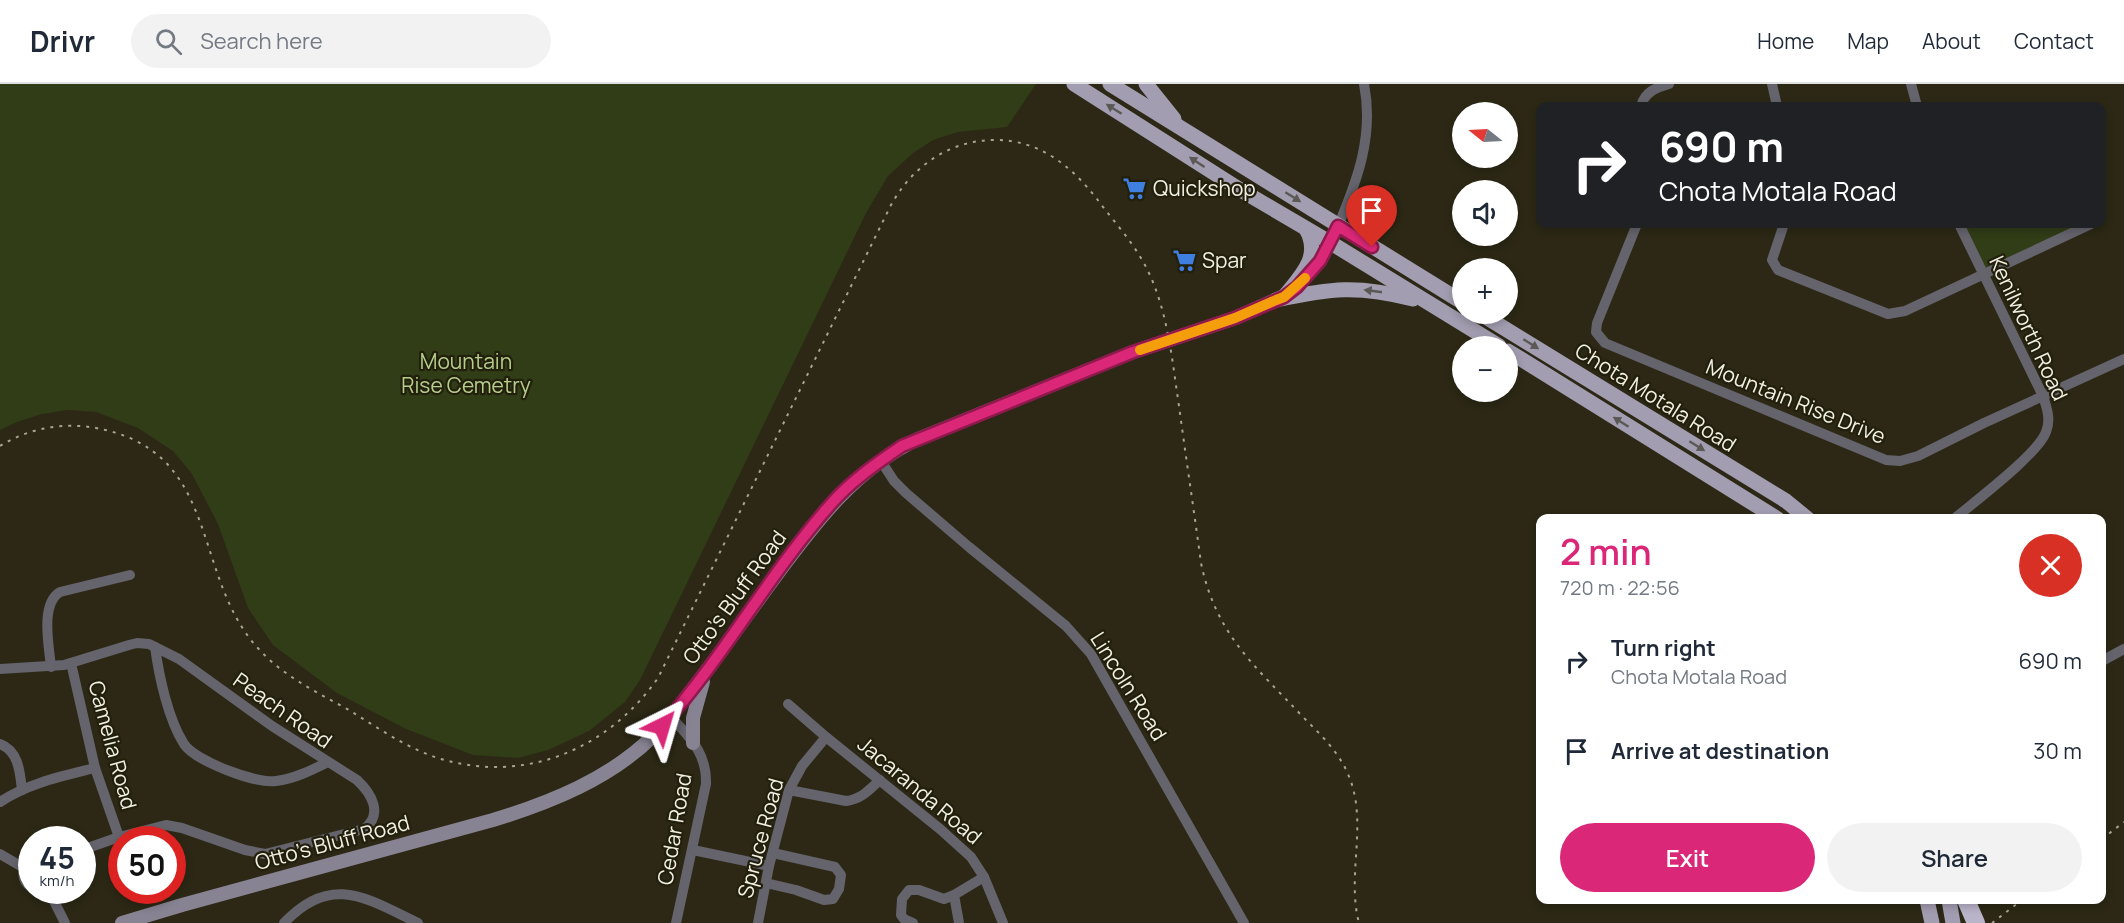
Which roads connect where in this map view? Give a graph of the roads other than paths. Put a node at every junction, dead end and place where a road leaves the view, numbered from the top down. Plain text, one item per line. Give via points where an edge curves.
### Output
1 (1074, 84) edge
2 (1110, 84) edge
3 (1146, 84) edge
4 (1364, 84) edge
5 (1669, 84) edge
6 (1772, 84) edge
7 (1911, 84) edge
8 (1643, 102) edge
9 (1777, 102) edge
10 (1916, 102) edge
11 (1179, 126) junction
12 (1338, 226) junction
13 (1635, 228) edge
14 (1783, 228) edge
15 (1961, 228) edge
16 (2083, 228) edge
17 (1306, 229) junction
18 (1330, 243) junction
19 (1982, 273) junction
20 (1452, 296) edge
21 (1280, 299) junction
22 (1430, 304) junction
23 (1497, 324) edge
24 (1483, 336) edge
25 (1518, 357) edge
26 (2124, 359) edge
27 (2043, 396) junction
28 (881, 460) junction
29 (1770, 514) edge
30 (1802, 514) edge
31 (1960, 514) edge
32 (130, 575) dead end
33 (155, 647) junction
34 (2124, 650) edge
35 (2106, 659) edge
36 (71, 663) junction
37 (51, 667) junction
38 (0, 669) edge
39 (708, 669) junction
40 (788, 704) dead end
41 (671, 717) junction
42 (826, 737) junction
43 (693, 743) junction
44 (0, 744) edge
45 (328, 762) junction
46 (95, 768) junction
47 (880, 780) junction
48 (22, 790) junction
49 (789, 790) junction
50 (0, 802) edge
51 (115, 826) edge
52 (186, 829) edge
53 (693, 850) junction
54 (773, 853) junction
55 (0, 854) edge
56 (18, 860) edge
57 (770, 866) junction
58 (984, 877) junction
59 (766, 883) junction
60 (954, 895) junction
61 (56, 904) edge
62 (1928, 904) edge
63 (1950, 904) edge
64 (65, 923) edge
65 (122, 923) edge
66 (284, 923) edge
67 (418, 923) edge
68 (676, 923) edge
69 (758, 923) edge
70 (913, 923) edge
71 (959, 923) edge
72 (1003, 923) edge
73 (1244, 923) edge
74 (1932, 923) edge
75 (1953, 923) edge

17 -> 1 main road
2 - 11 main road
3 - 11 main road
4 - 12 street, Otto's Bluff Road via 1368,131 1362,161
5 - 8 street via 1648,93
6 - 9 street
7 - 10 street
11 -> 12 main road
12 - 18 main road, Otto's Bluff Road
12 - 20 main road
13 - 27 street, Mountain Rise Drive via 1597,323 1596,332 1605,343 1886,460 1918,456
14 - 19 street via 1772,260 1778,270 1881,312 1905,311
15 - 19 street, Kenilworth Road
16 - 19 street
17 - 18 main road
17 - 21 main road via 1312,243 1310,260
18 - 21 main road, Otto's Bluff Road via 1308,275
18 - 22 main road
19 - 27 street, Kenilworth Road
22 -> 21 main road via 1345,288
21 - 28 main road, Otto's Bluff Road via 1133,352 918,439
22 - 24 main road
23 -> 30 main road, Chota Motala Road
29 -> 25 main road, Chota Motala Road
26 - 27 street, Mountain Rise Drive
27 - 31 street, Kenilworth Road via 2049,424 2040,444
28 - 39 main road, Otto's Bluff Road via 832,503 807,533
28 - 73 street, Lincoln Road via 906,493 1066,626 1091,654
32 - 37 street via 53,596 47,616
33 - 36 street, Peach Road via 137,643
33 - 45 street, Peach Road via 189,665
33 - 45 street, Peach Road via 171,716 184,745 199,758 276,782
34 - 35 street
36 - 37 street, Peach Road
36 - 46 street, Camelia Road
37 - 38 street, Peach Road
39 - 41 main road, Otto's Bluff Road
39 - 43 main road via 694,711
40 - 42 street, Jacaranda Road
41 - 43 street, Cedar Road
41 - 65 main road, Otto's Bluff Road via 611,769 526,810
42 - 47 street, Jacaranda Road
42 - 49 street, Spruce Road via 802,766
43 - 53 street, Cedar Road via 701,755 706,784
44 - 48 street via 17,761
45 - 52 street via 368,790 374,804 373,816 364,829 265,854
46 - 48 street
46 - 51 street, Camelia Road
47 - 49 street via 863,796 846,801
47 - 58 street, Jacaranda Road via 971,857
48 - 50 street
49 - 54 street, Spruce Road
53 - 57 street
53 - 68 street, Cedar Road
54 - 57 street, Spruce Road
54 - 59 street via 835,867 841,875 839,889 833,899 824,900
55 - 56 street
57 - 59 street, Spruce Road
58 - 60 street
58 - 72 street, Jacaranda Road
59 - 69 street, Spruce Road
60 - 70 street via 944,899 909,890 902,899 901,915
60 - 71 street
61 - 64 street
62 - 74 main road
63 - 75 main road
66 - 67 street via 311,900 342,893 368,900

